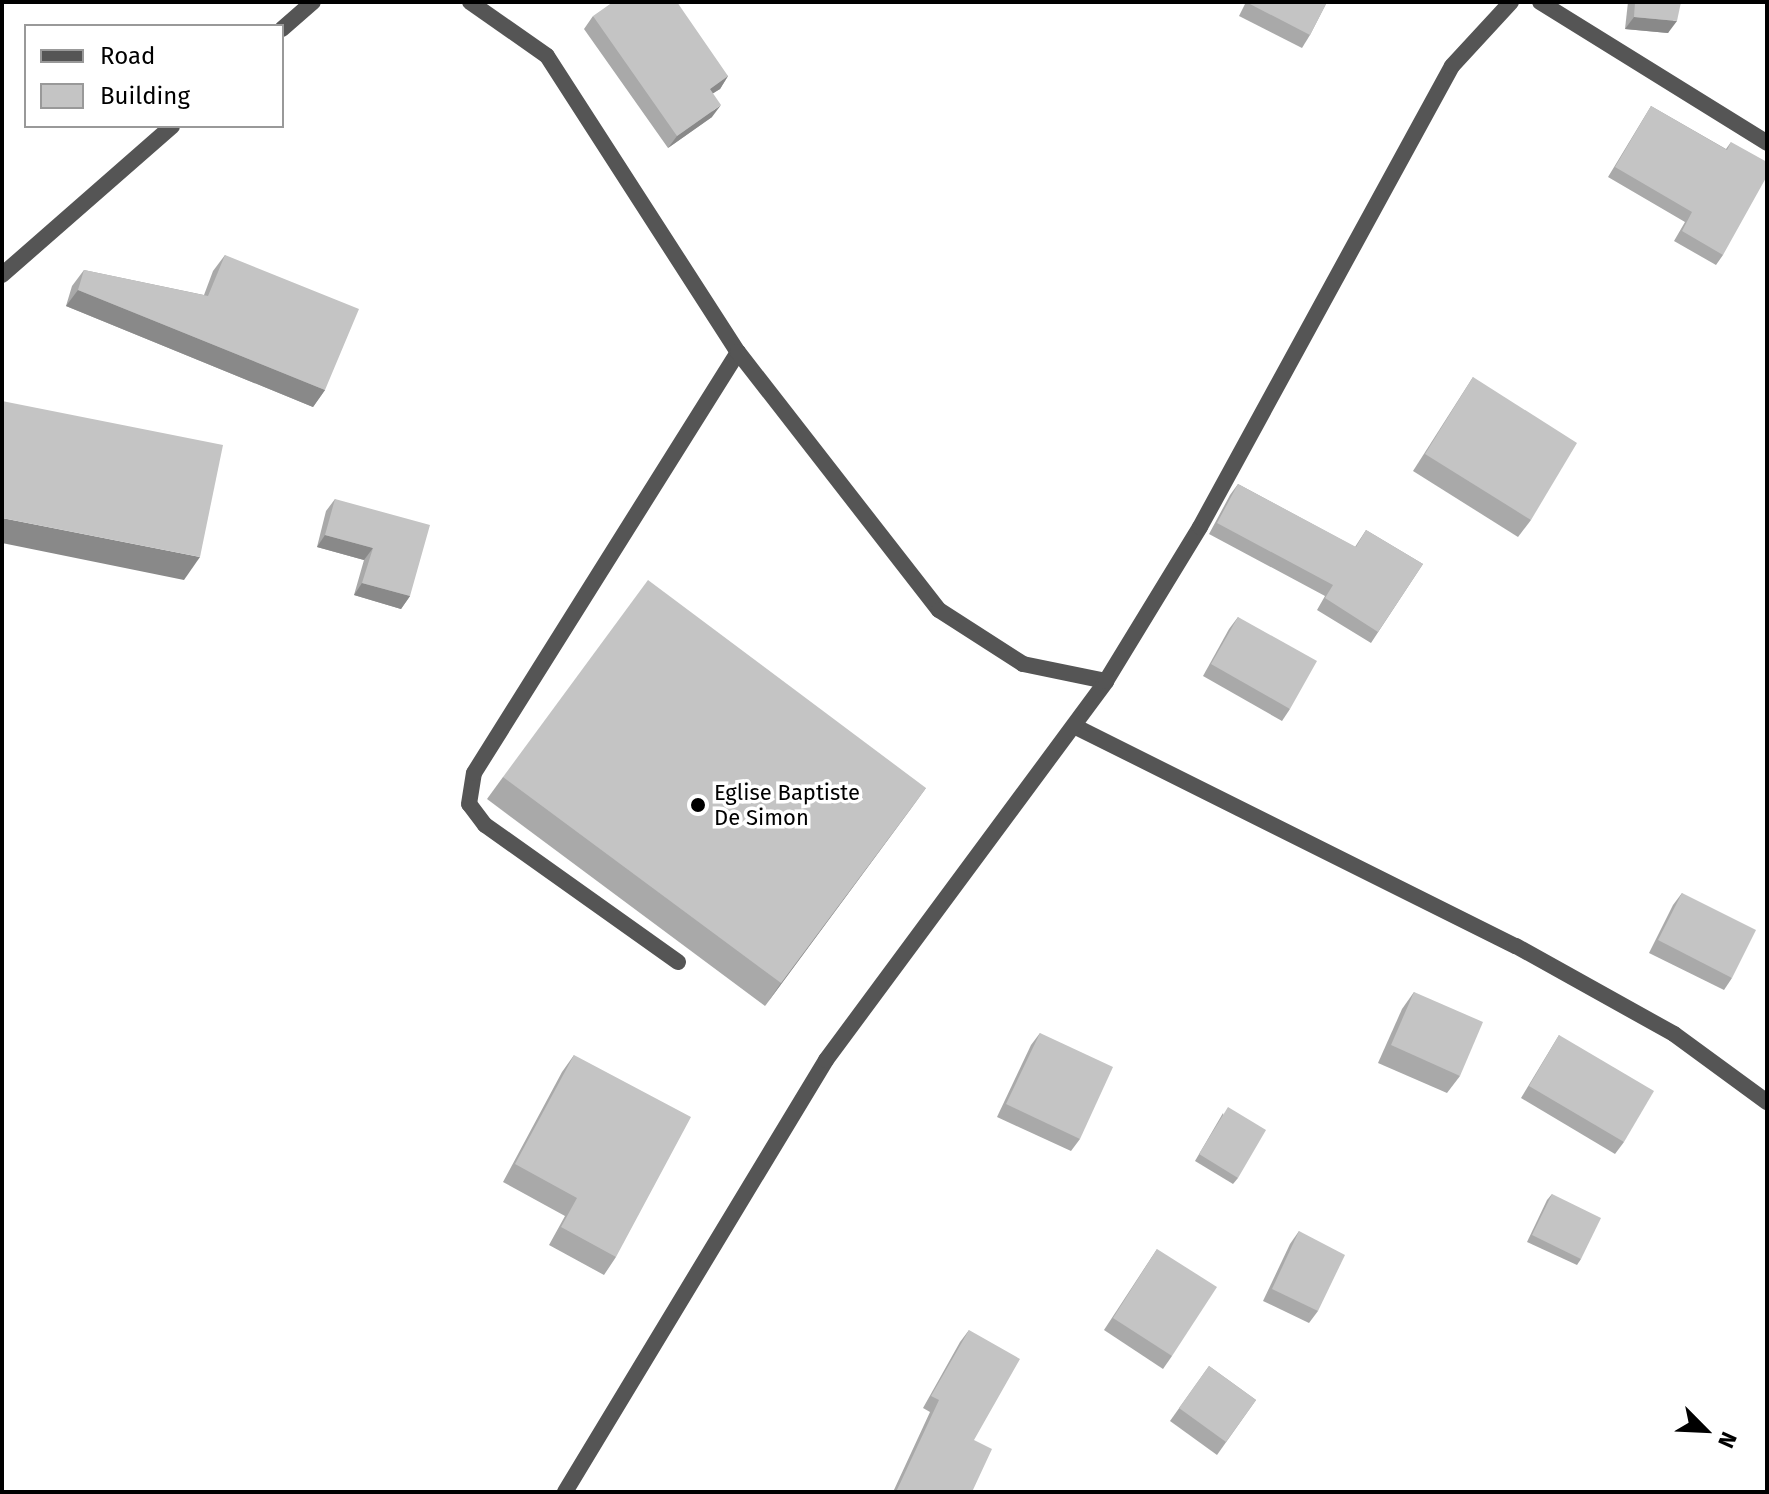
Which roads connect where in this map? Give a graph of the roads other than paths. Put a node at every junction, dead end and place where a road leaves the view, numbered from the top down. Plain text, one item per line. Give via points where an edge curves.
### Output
1 (313, 2) edge
2 (470, 2) edge
3 (1511, 2) edge
4 (1540, 2) edge
5 (284, 27) edge
6 (170, 128) edge
7 (1767, 143) edge
8 (2, 275) edge
9 (738, 352) junction
10 (1106, 681) junction
11 (1076, 727) junction
12 (678, 962) dead end
13 (1767, 1102) edge
14 (565, 1492) edge

1 - 5 street
2 - 9 street via 547,56
3 - 10 street via 1452,66 1200,527
4 - 7 street
6 - 8 street
9 - 10 street via 939,610 1023,664
9 - 12 street via 474,773 469,804 485,825
10 - 11 street
11 - 13 street via 1516,946 1674,1034
11 - 14 street via 826,1060

